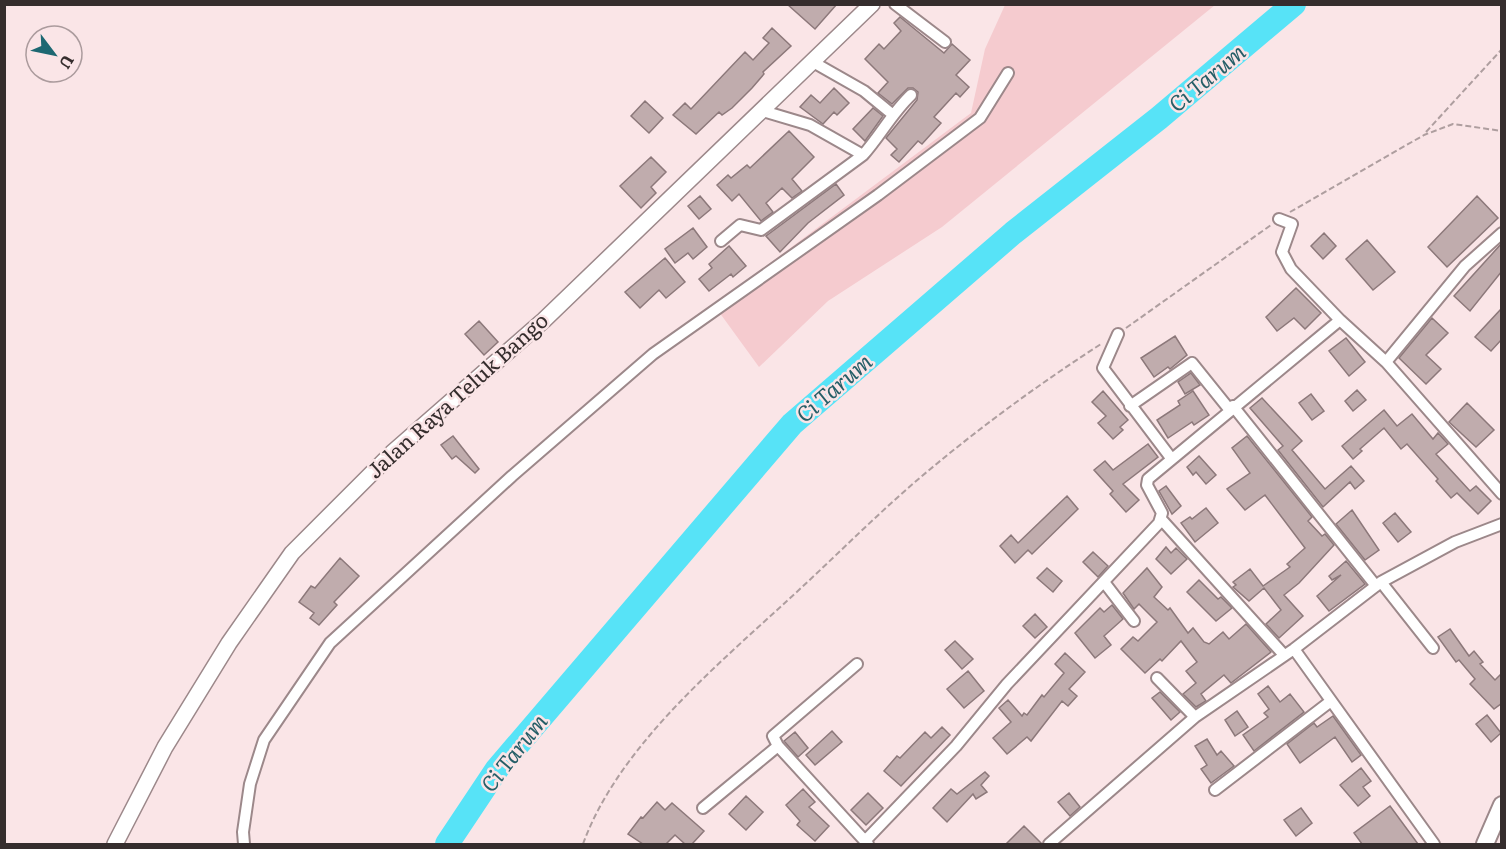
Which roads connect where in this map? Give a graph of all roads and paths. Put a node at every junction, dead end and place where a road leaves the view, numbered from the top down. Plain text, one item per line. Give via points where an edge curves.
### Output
1 (872, 4) edge
2 (895, 4) edge
3 (945, 42) dead end
4 (1502, 49) edge
5 (813, 62) junction
6 (1008, 73) dead end
7 (910, 94) dead end
8 (764, 111) junction
9 (892, 114) junction
10 (1502, 131) edge
11 (1424, 135) junction
12 (863, 155) junction
13 (1279, 219) junction
14 (1502, 233) edge
15 (721, 241) dead end
16 (1340, 320) junction
17 (1118, 334) junction
18 (1386, 362) junction
19 (1130, 406) junction
20 (1231, 407) junction
21 (1171, 458) junction
22 (1502, 494) edge
23 (1161, 519) junction
24 (1502, 524) edge
25 (1104, 582) junction
26 (1379, 584) junction
27 (1134, 621) dead end
28 (1433, 648) dead end
29 (1294, 649) junction
30 (1284, 656) junction
31 (856, 664) dead end
32 (1157, 678) dead end
33 (1331, 701) junction
34 (1195, 717) junction
35 (778, 746) junction
36 (1215, 790) dead end
37 (1502, 805) edge
38 (703, 808) dead end
39 (867, 843) edge
40 (115, 844) edge
41 (244, 844) edge
42 (583, 844) edge
43 (1049, 844) edge
44 (1434, 844) edge
45 (1485, 844) edge

1 - 5 main road, Jalan Raya Teluk Bango
2 - 3 street
4 - 11 path
5 - 8 main road, Jalan Raya Teluk Bango
5 - 9 street via 864,91
6 - 41 street via 980,118 653,354 512,476 330,643 264,740 250,784
7 - 9 street
8 - 12 street via 810,125
8 - 40 main road, Jalan Raya Teluk Bango via 544,320 392,453 292,553 229,643 165,747
9 - 12 street
10 - 11 path via 1453,124
11 - 13 path
12 - 15 street via 761,230 740,225
13 - 16 street via 1293,226 1282,247 1283,256
13 - 17 path
14 - 18 street via 1465,266
16 - 18 street
16 - 20 street
17 - 19 street via 1103,368
17 - 42 path via 1026,393 921,477 709,673 606,792
18 - 22 street
19 - 20 street via 1192,363
19 - 21 street
20 - 21 street
20 - 26 street
21 - 23 street via 1146,481 1162,511
23 - 25 street
23 - 30 street
24 - 26 street via 1455,542
25 - 27 street
25 - 39 street via 1007,684
26 - 28 street
26 - 29 street
29 - 30 street
29 - 33 street
30 - 34 street
31 - 35 street via 774,732
32 - 34 street
33 - 36 street
33 - 44 street
34 - 43 street
35 - 38 street
35 - 39 street
37 - 45 main road

